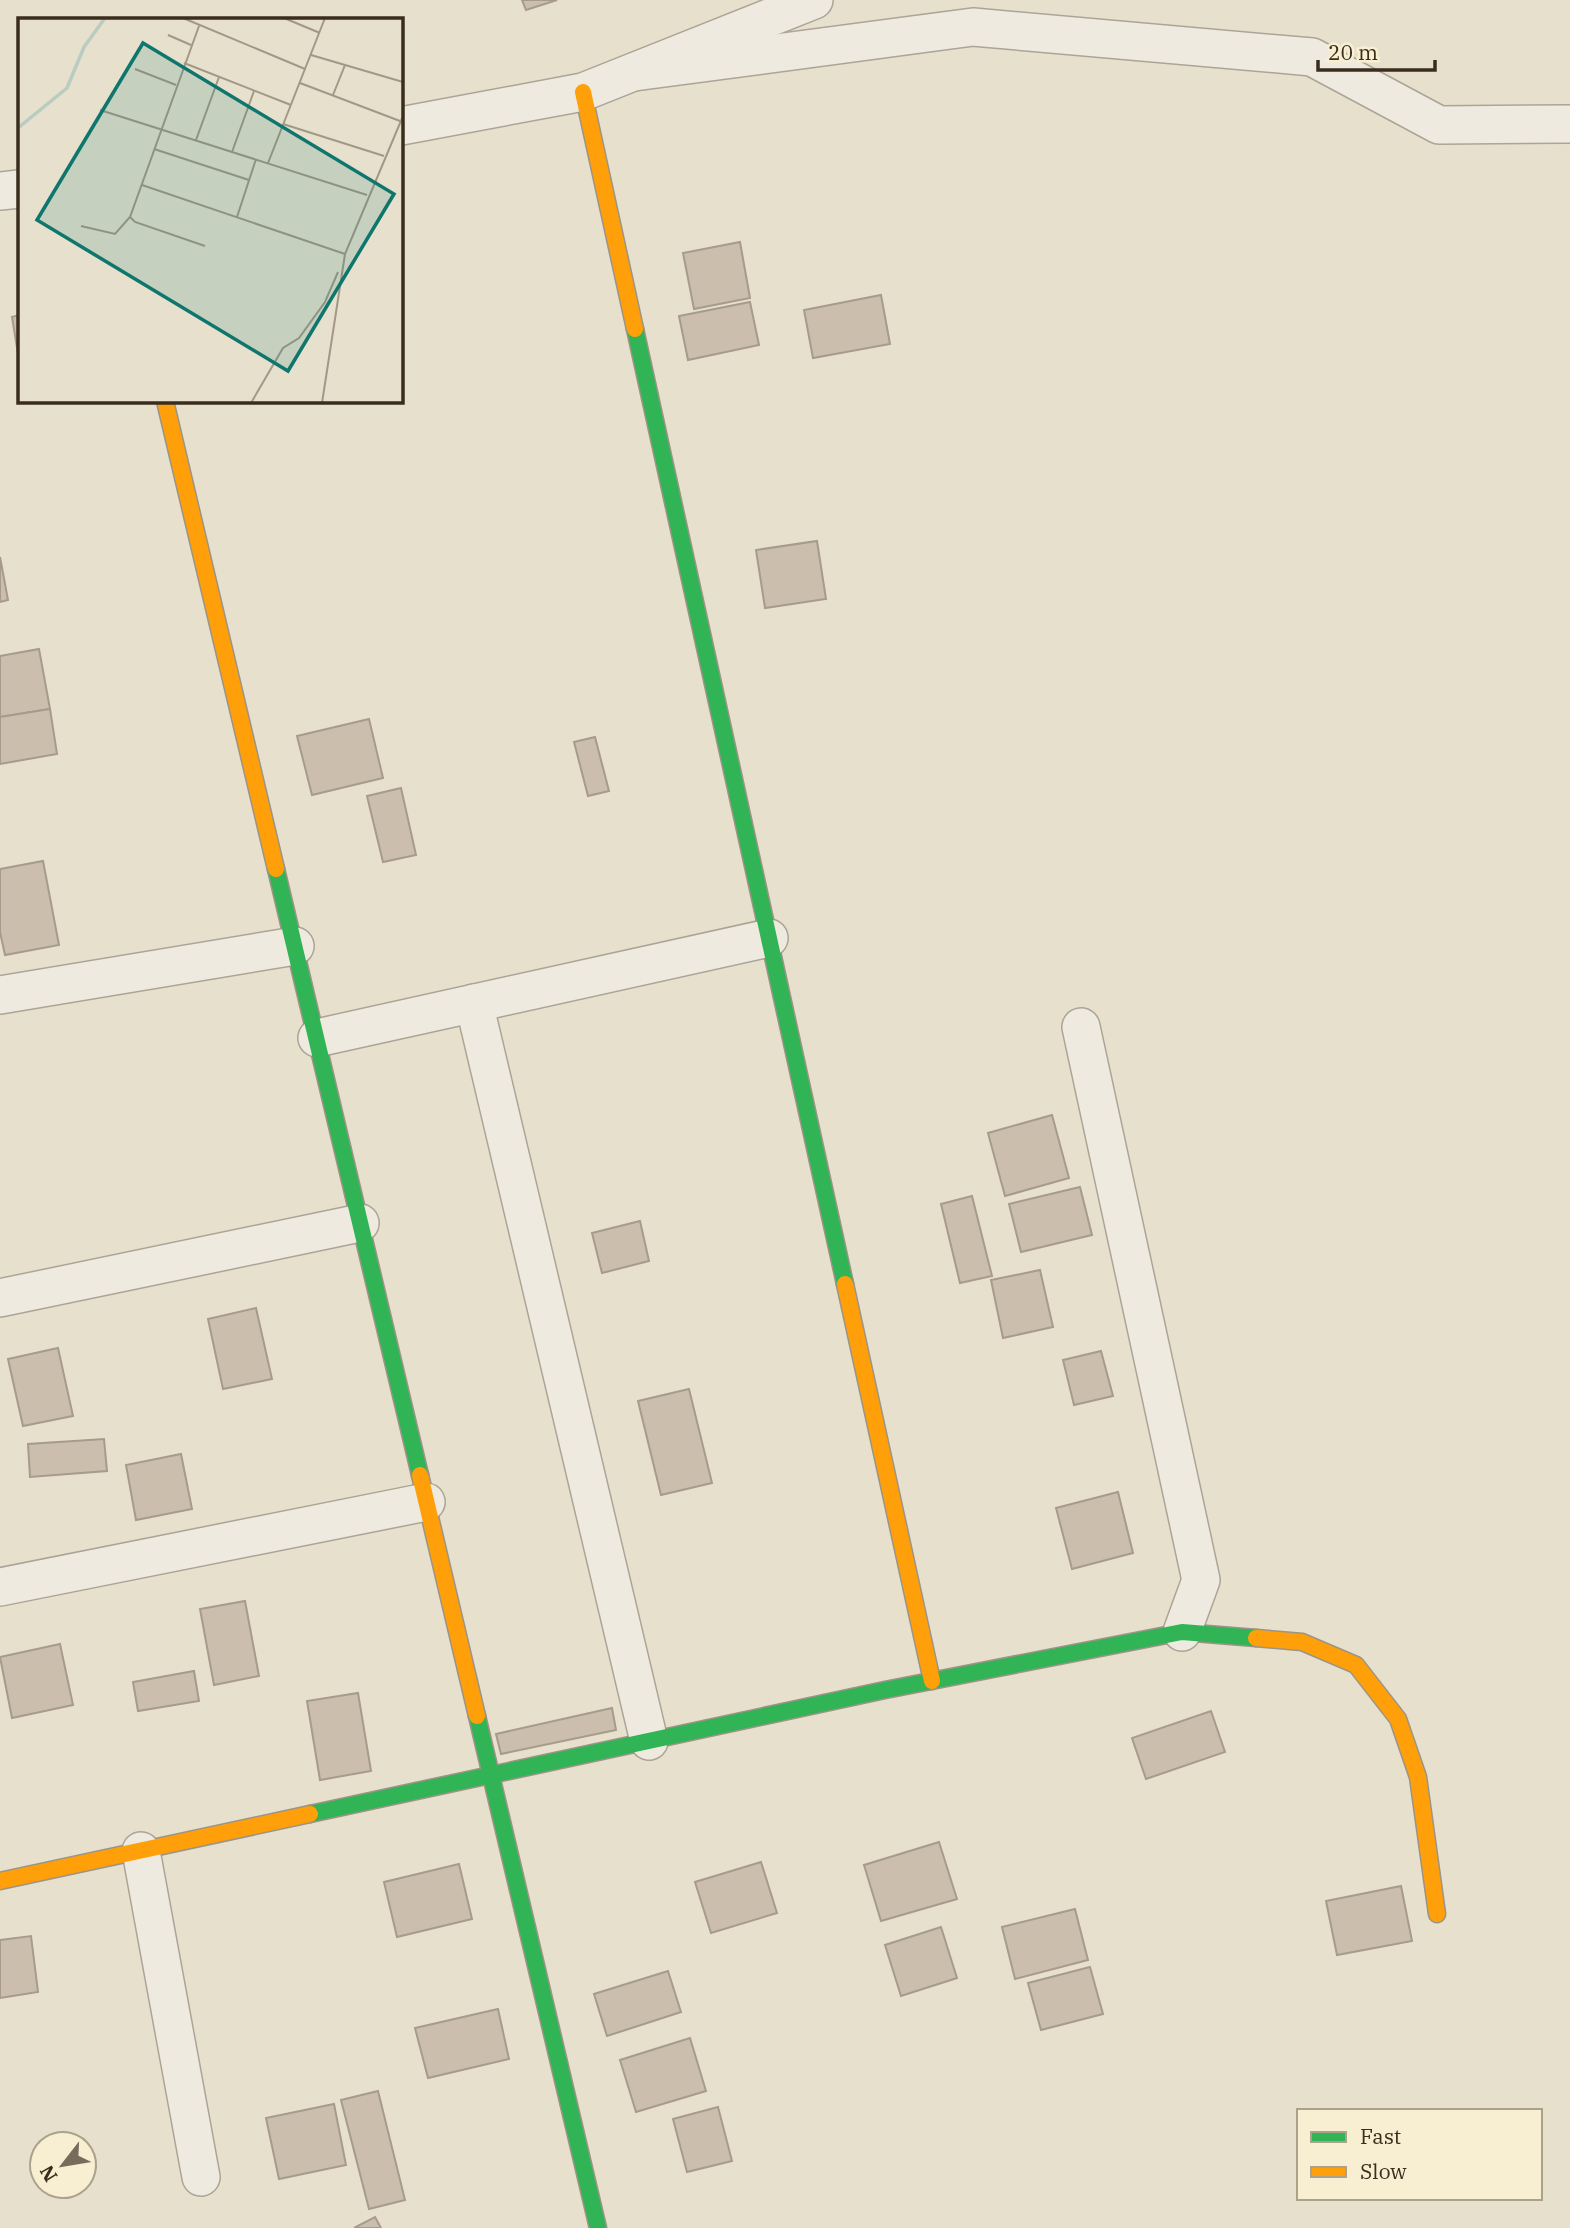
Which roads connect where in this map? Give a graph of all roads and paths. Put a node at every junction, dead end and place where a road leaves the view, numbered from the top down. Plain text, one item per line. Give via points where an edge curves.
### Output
1 (814, 0) edge
2 (634, 72) junction
3 (583, 92) junction
4 (1570, 124) edge
5 (402, 126) edge
6 (18, 189) edge
7 (0, 191) edge
8 (165, 402) edge
9 (769, 938) junction
10 (295, 946) junction
11 (0, 995) edge
12 (474, 1003) junction
13 (1081, 1027) dead end
14 (317, 1038) junction
15 (360, 1223) junction
16 (0, 1298) edge
17 (426, 1502) junction
18 (0, 1587) edge
19 (1182, 1632) junction
20 (932, 1681) junction
21 (649, 1741) junction
22 (491, 1775) junction
23 (141, 1851) junction
24 (0, 1881) edge
25 (1437, 1914) dead end
26 (201, 2177) dead end
27 (598, 2228) edge

1 - 2 street
2 - 3 street
2 - 4 street via 973,27 1312,57 1439,125
3 - 5 street
3 - 9 street
6 - 7 street
8 - 10 street
9 - 12 street
9 - 20 street
10 - 11 street
10 - 14 street
12 - 14 street
12 - 21 street
13 - 19 street via 1201,1580
14 - 15 street
15 - 16 street
15 - 17 street
17 - 18 street
17 - 22 street
19 - 20 street
19 - 25 street via 1302,1642 1356,1665 1398,1719 1418,1777
20 - 21 street
21 - 22 street
22 - 23 street
22 - 27 street
23 - 24 street
23 - 26 street

